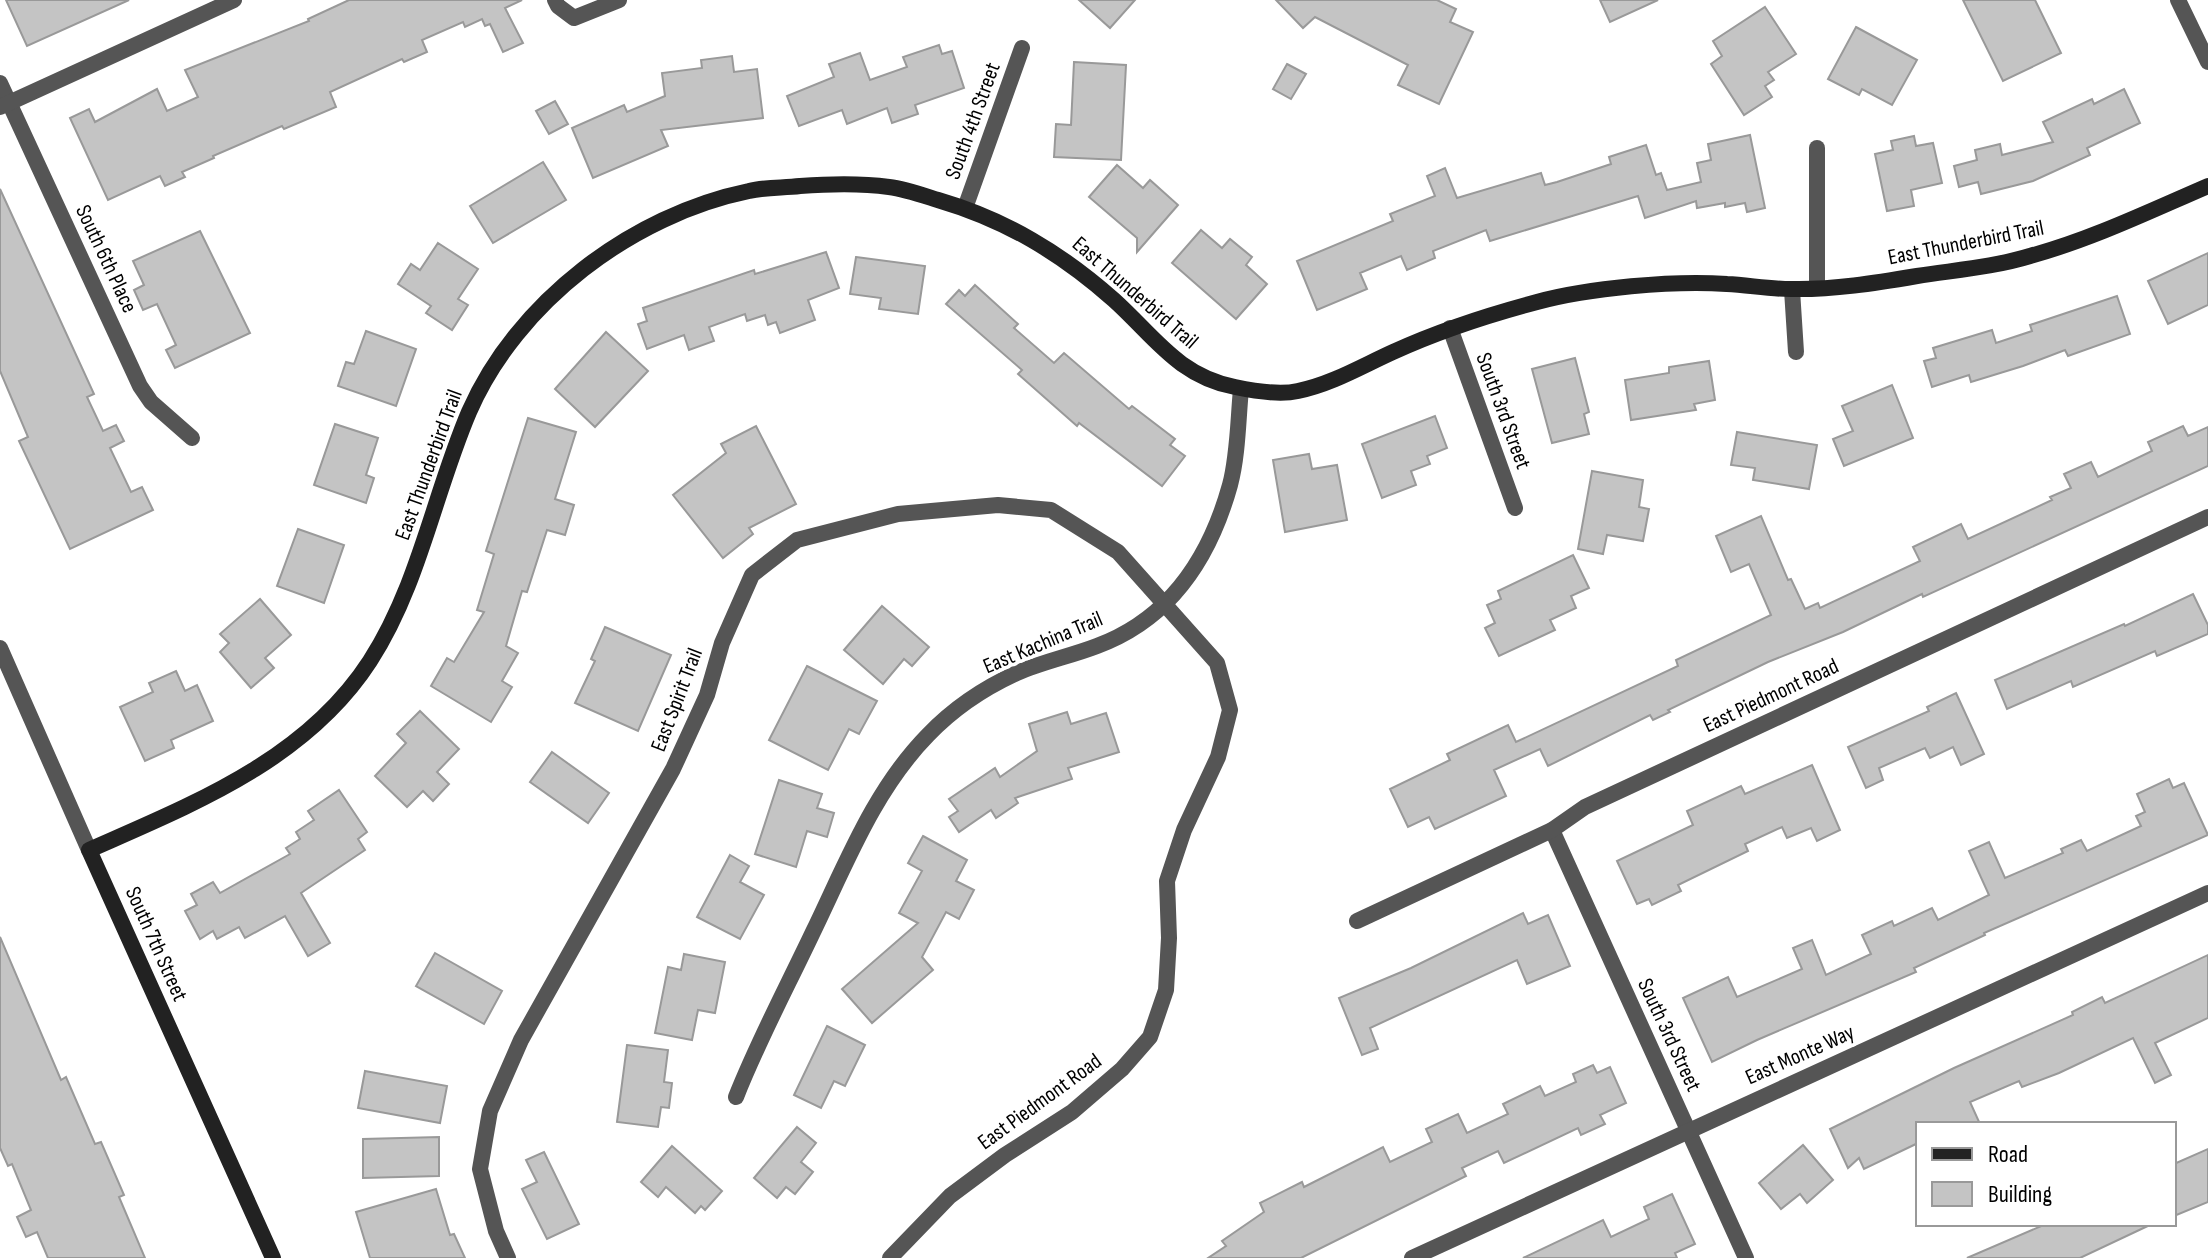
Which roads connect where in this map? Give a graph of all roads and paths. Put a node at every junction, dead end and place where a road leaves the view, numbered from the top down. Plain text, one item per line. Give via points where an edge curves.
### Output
1 (234, 0) edge
2 (555, 0) edge
3 (619, 0) edge
4 (2178, 0) edge
5 (1022, 48) dead end
6 (2208, 62) edge
7 (0, 83) edge
8 (5, 105) edge
9 (1817, 148) dead end
10 (2208, 186) edge
11 (965, 208) junction
12 (1817, 287) junction
13 (1792, 290) junction
14 (1450, 328) junction
15 (1796, 352) dead end
16 (1241, 389) junction
17 (192, 438) dead end
18 (1515, 508) dead end
19 (2208, 517) edge
20 (1163, 604) junction
21 (0, 648) edge
22 (1552, 830) junction
23 (89, 850) junction
24 (2208, 893) edge
25 (1357, 921) dead end
26 (736, 1097) dead end
27 (1688, 1131) junction
28 (273, 1258) edge
29 (508, 1258) edge
30 (890, 1258) edge
31 (1412, 1258) edge
32 (1746, 1258) edge

1 - 8 street
2 - 3 street via 574,18
4 - 6 street
5 - 11 street, South 4th Street
7 - 8 street, South 6th Place
8 - 17 street, South 6th Place via 140,386
9 - 12 street
10 - 12 street, East Thunderbird Trail via 2028,257 1881,282
11 - 16 street, East Thunderbird Trail via 1016,229 1068,262 1133,317 1171,359 1216,383
11 - 23 street, East Thunderbird Trail via 893,187 750,190 682,212 582,269 505,346 483,383 392,621 368,664 336,702 300,739 242,780
12 - 13 street, East Thunderbird Trail
13 - 14 street, East Thunderbird Trail via 1720,283 1619,288 1544,299
13 - 15 street
14 - 16 street, East Thunderbird Trail via 1293,393
14 - 18 street, South 3rd Street
16 - 20 street, East Kachina Trail via 1231,482 1210,542 1197,566
19 - 22 street, East Piedmont Road via 1585,807
20 - 26 street, East Kachina Trail via 1100,646 1017,673 985,690 953,711 904,761 855,845
20 - 29 street, East Spirit Trail via 1118,552 1051,510 998,505 898,514 797,540 752,575 673,769 521,1040 490,1111 480,1169
20 - 30 street, East Piedmont Road via 1217,663 1230,710 1218,757 1167,881 1166,990 1150,1037 1072,1112 950,1196
21 - 23 street, South 7th Street
22 - 25 street, East Piedmont Road
22 - 27 street, South 3rd Street
23 - 28 street, South 7th Street
24 - 27 street, East Monte Way
27 - 31 street, East Monte Way
27 - 32 street, South 3rd Street

